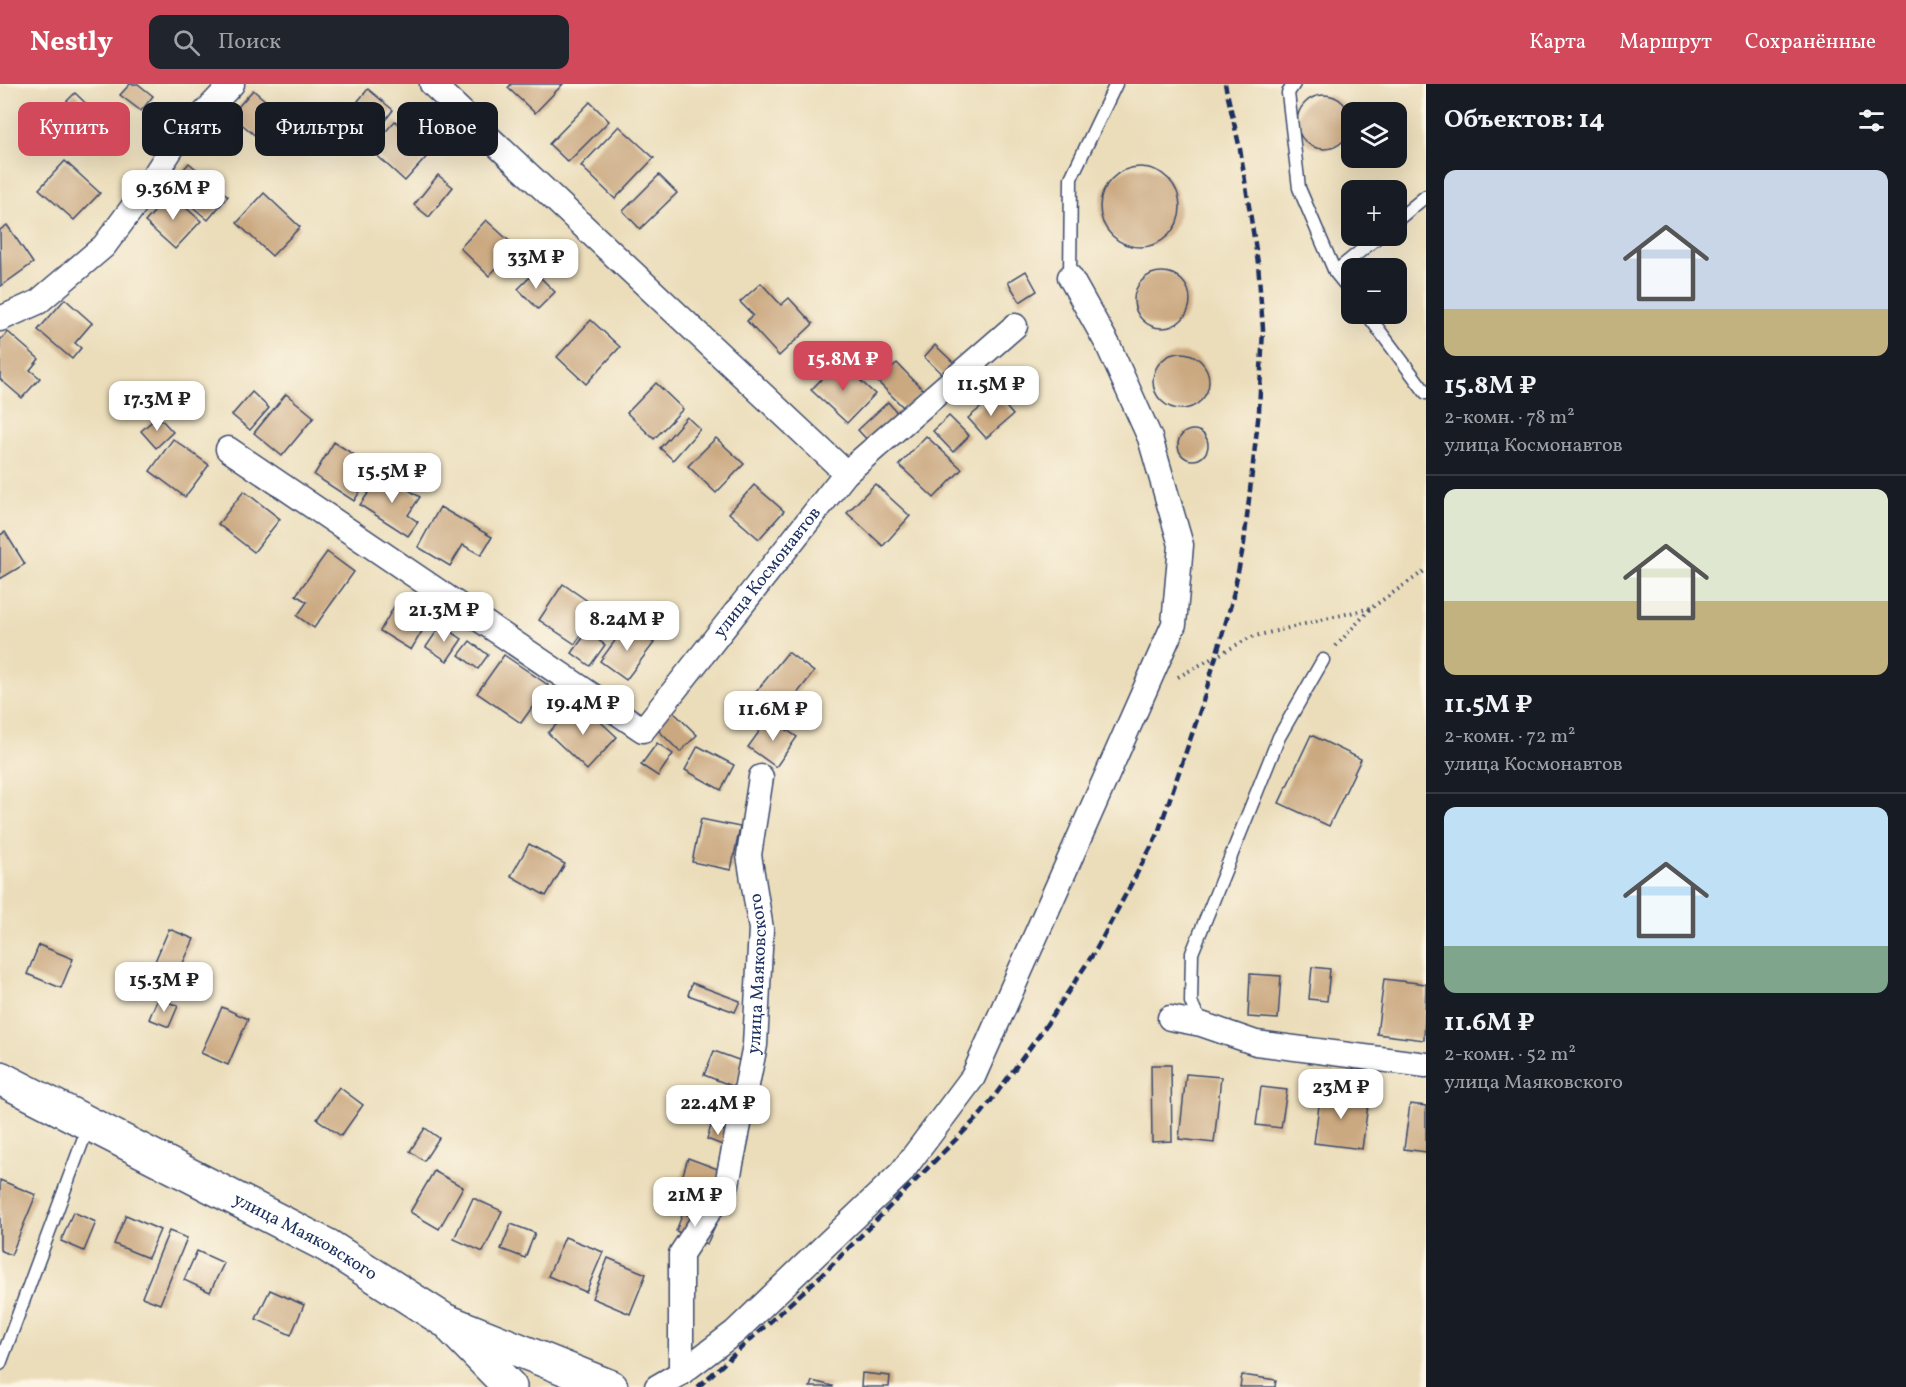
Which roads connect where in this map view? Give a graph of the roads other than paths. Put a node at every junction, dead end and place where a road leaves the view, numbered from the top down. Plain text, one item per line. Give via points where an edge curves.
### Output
1 (232, 84) edge
2 (432, 84) edge
3 (1116, 84) edge
4 (1294, 84) edge
5 (1426, 196) edge
6 (1407, 212) edge
7 (1367, 246) edge
8 (1335, 272) junction
9 (1070, 277) joint
10 (1341, 279) edge
11 (0, 319) edge
12 (1374, 324) edge
13 (1016, 326) dead end
14 (1426, 393) edge
15 (228, 449) dead end
16 (846, 473) junction
17 (1323, 660) road end
18 (761, 777) dead end
19 (1170, 1018) dead end
20 (1201, 1024) junction
21 (1426, 1065) edge
22 (0, 1078) edge
23 (90, 1122) junction
24 (444, 1320) junction
25 (0, 1364) edge
26 (681, 1373) junction
27 (510, 1387) edge
28 (611, 1387) edge
29 (657, 1387) edge

1 - 11 street via 174,146 104,246 38,302
2 - 16 street
3 - 9 lane via 1071,178
4 - 8 lane via 1288,93 1299,188
5 - 6 lane
7 - 8 lane
8 - 10 lane
9 - 26 street via 1108,345 1150,438 1181,544 1174,624 973,1077 901,1173 735,1332
12 - 14 lane
13 - 16 street, улица Космонавтов
15 - 16 street, улица Космонавтов via 643,730
17 - 20 lane via 1279,737 1192,953 1191,1002
18 - 26 street, улица Маяковского via 749,855 761,929 755,1045 727,1184 681,1254
19 - 20 street
20 - 21 street via 1256,1043
22 - 23 main road, улица Маяковского
23 - 24 main road, улица Маяковского via 328,1246
23 - 25 lane
24 - 27 main road
24 - 28 main road, улица Маяковского
26 - 29 street

